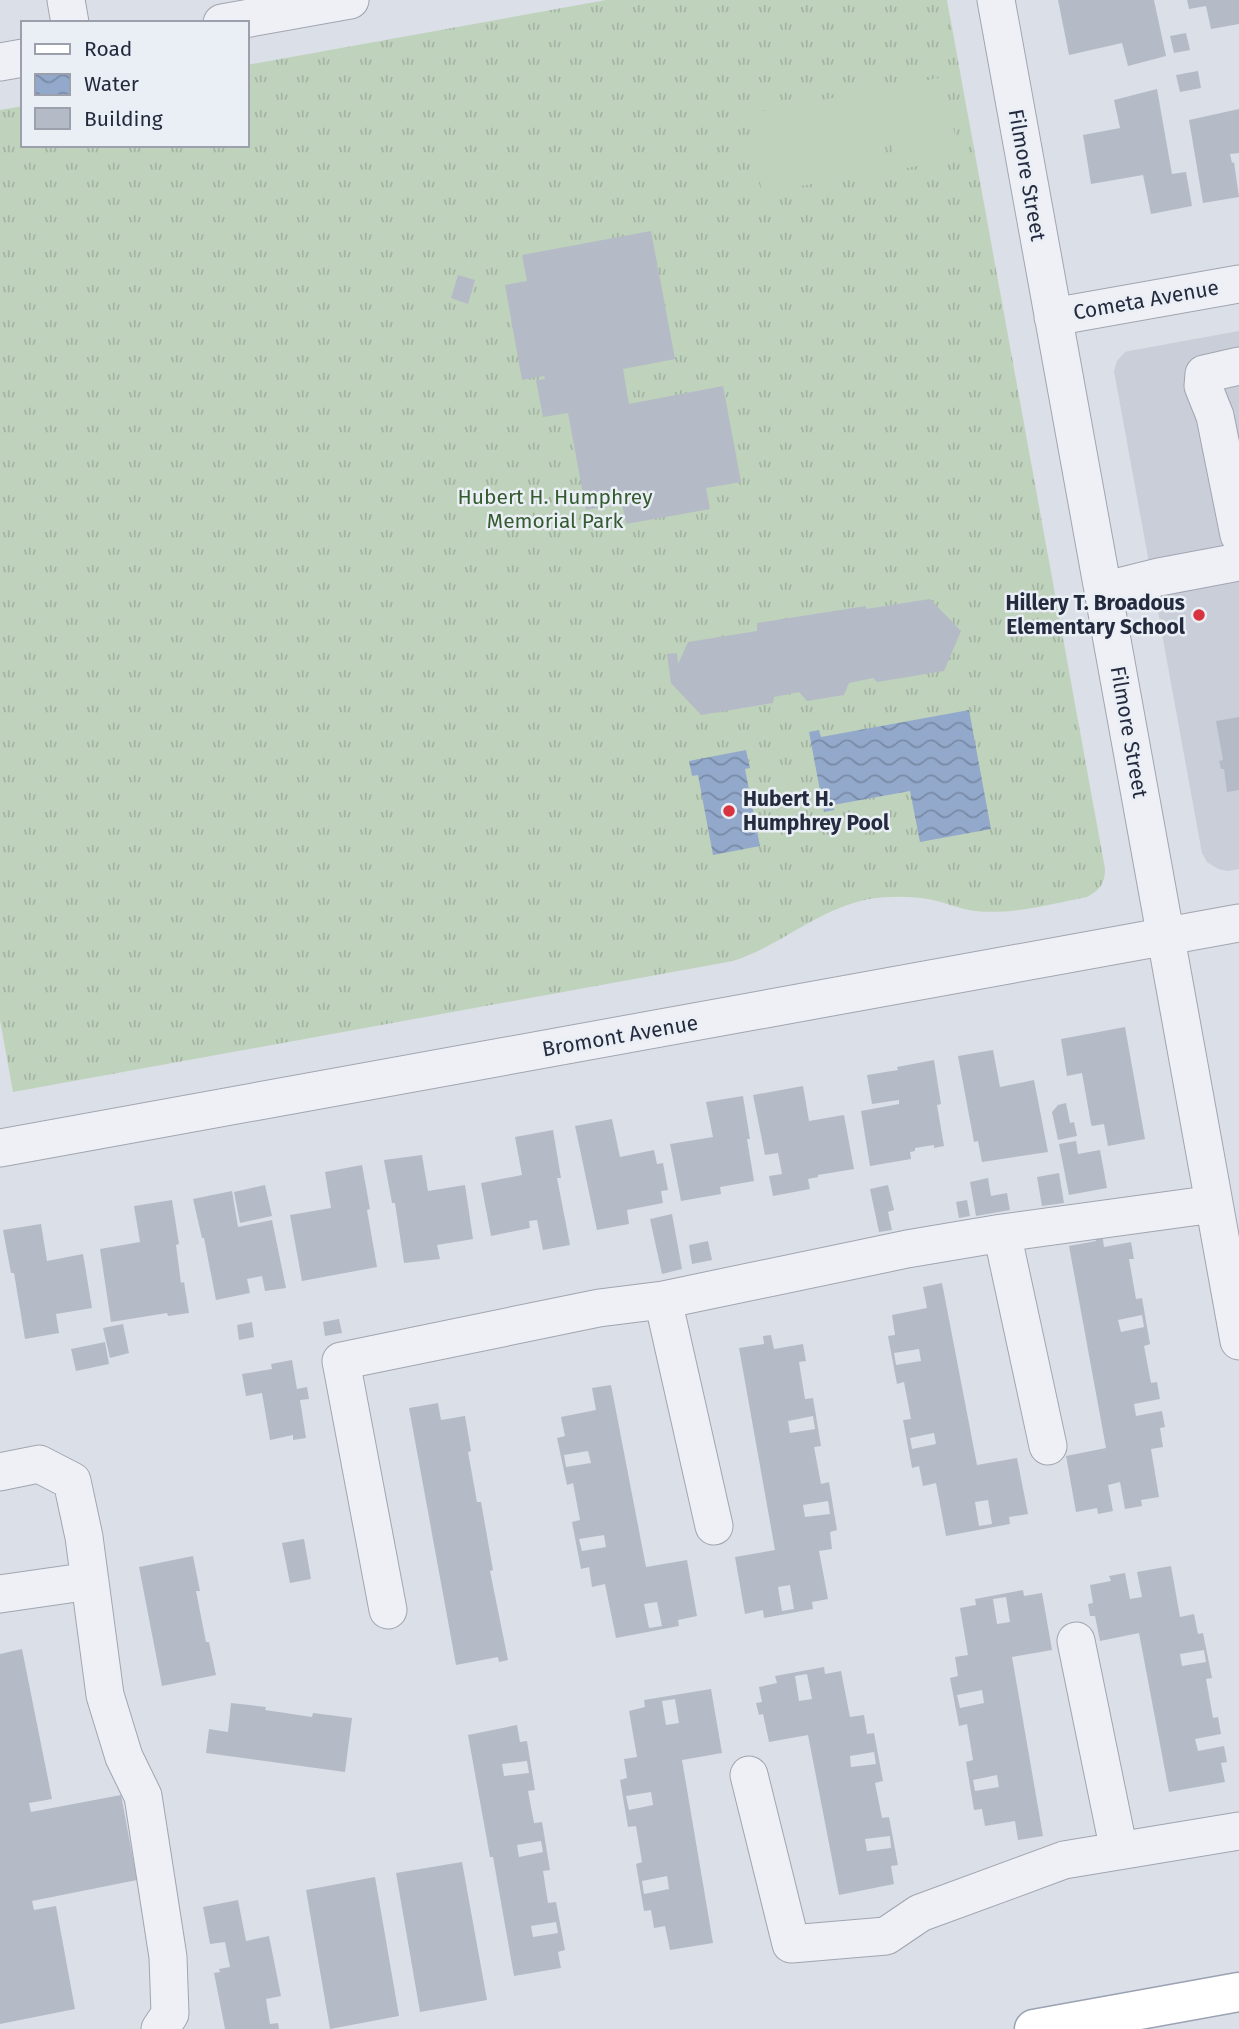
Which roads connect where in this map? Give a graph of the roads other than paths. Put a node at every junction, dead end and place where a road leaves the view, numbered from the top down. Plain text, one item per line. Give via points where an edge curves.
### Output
1 (66, 0) edge
2 (350, 0) edge
3 (996, 0) edge
4 (70, 21) edge
5 (233, 21) edge
6 (21, 58) edge
7 (0, 62) edge
8 (1239, 284) edge
9 (1053, 317) junction
10 (1239, 366) edge
11 (1239, 535) edge
12 (1239, 562) edge
13 (1103, 591) junction
14 (1239, 923) edge
15 (1166, 937) junction
16 (0, 1148) edge
17 (1214, 1204) junction
18 (1002, 1233) junction
19 (663, 1300) junction
20 (1238, 1326) edge
21 (1048, 1446) dead end
22 (0, 1472) edge
23 (714, 1526) dead end
24 (90, 1581) junction
25 (0, 1594) edge
26 (388, 1610) dead end
27 (1076, 1642) dead end
28 (749, 1775) dead end
29 (1239, 1831) edge
30 (1119, 1851) junction
31 (1239, 1992) edge
32 (160, 2029) edge
33 (1034, 2029) edge

1 - 4 street
2 - 5 street
3 - 9 street, Filmore Street
6 - 7 street
8 - 9 street, Cometa Avenue
9 - 13 street, Filmore Street
10 - 11 street via 1204,374 1203,386 1215,416
12 - 13 street
13 - 15 street, Filmore Street
14 - 15 street, Bromont Avenue
15 - 16 street, Bromont Avenue
15 - 17 street, Filmore Street
17 - 18 street
17 - 20 street, Filmore Street
18 - 19 street
18 - 21 street
19 - 23 street
19 - 26 street via 599,1308 341,1361
22 - 24 street via 39,1464 72,1481
24 - 25 street
24 - 32 street via 105,1695 124,1757 144,1796 168,1956 170,2014
27 - 30 street
28 - 30 street via 791,1944 886,1936 920,1913 1064,1860
29 - 30 street
31 - 33 main road

